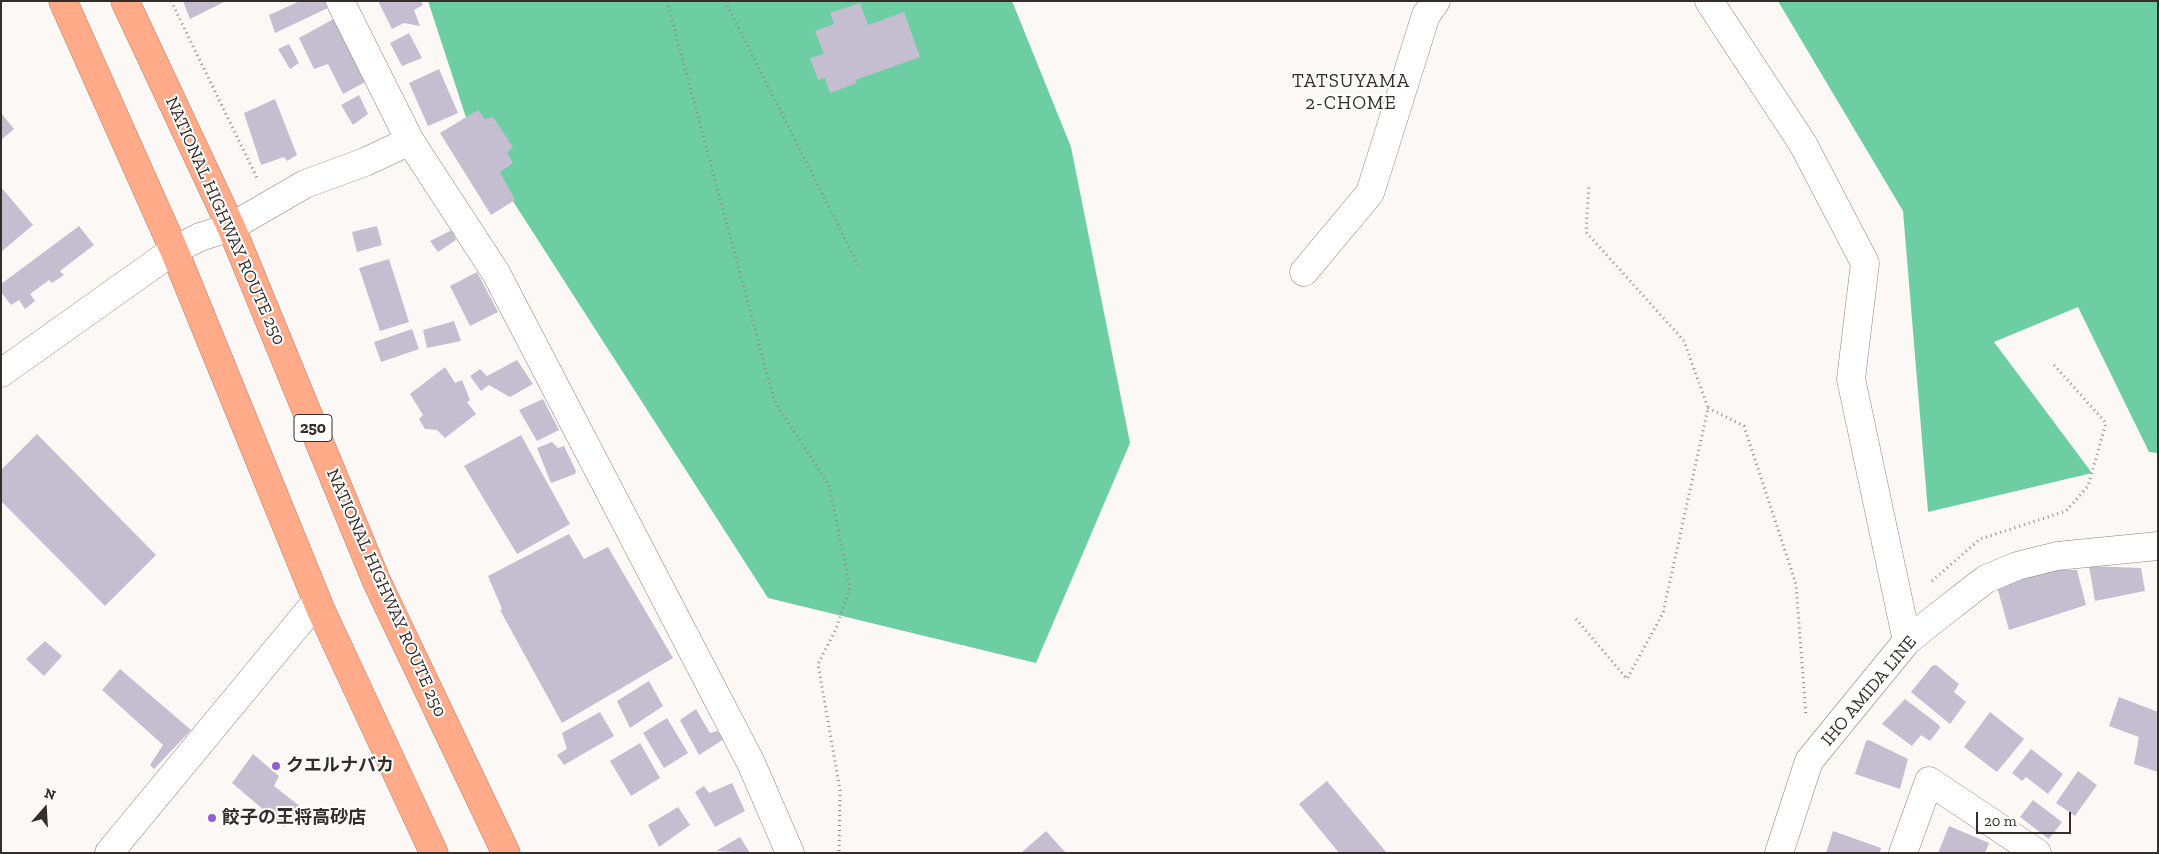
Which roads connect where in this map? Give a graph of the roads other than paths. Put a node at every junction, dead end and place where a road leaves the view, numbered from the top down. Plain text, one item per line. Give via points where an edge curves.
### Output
1 (63, 1) edge
2 (125, 1) edge
3 (340, 1) edge
4 (1436, 1) edge
5 (1709, 1) edge
6 (410, 141) junction
7 (230, 227) junction
8 (174, 250) junction
9 (1304, 272) dead end
10 (1, 373) edge
11 (2158, 546) edge
12 (317, 601) junction
13 (1908, 642) junction
14 (109, 853) edge
15 (434, 853) edge
16 (506, 853) edge
17 (790, 853) edge
18 (1779, 853) edge
19 (1903, 853) edge
20 (2037, 853) edge

1 - 8 highway
2 - 7 highway, NATIONAL HIGHWAY ROUTE 250 / 250
3 - 6 street
4 - 9 street via 1426,15 1370,193
5 - 13 street via 1803,144 1865,263 1851,379
6 - 7 street via 305,184
6 - 17 street via 496,273 751,763
7 - 8 street
7 - 16 highway, NATIONAL HIGHWAY ROUTE 250 / 250 via 376,580
8 - 10 street
8 - 12 highway
11 - 13 street, IHO AMIDA LINE via 2057,556 2017,566 1986,579
12 - 14 street
12 - 15 highway
13 - 18 street, IHO AMIDA LINE via 1809,762
19 - 20 street via 1929,781

